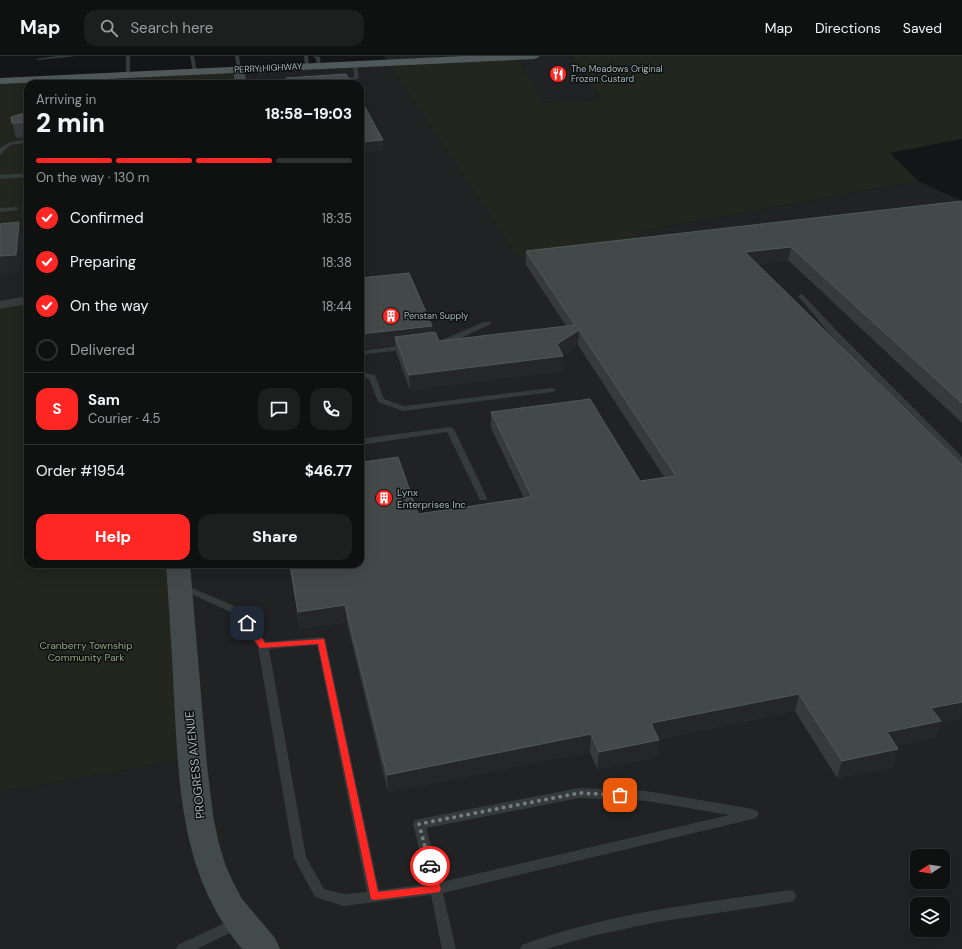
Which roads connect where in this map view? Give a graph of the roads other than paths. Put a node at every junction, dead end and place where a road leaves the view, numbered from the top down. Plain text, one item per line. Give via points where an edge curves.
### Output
1 (75, 56) edge
2 (128, 56) edge
3 (192, 56) edge
4 (237, 56) edge
5 (536, 56) edge
6 (458, 58) edge
7 (38, 59) dead end
8 (307, 61) edge
9 (317, 61) edge
10 (355, 64) junction
11 (239, 69) junction
12 (195, 71) junction
13 (128, 75) junction
14 (240, 80) edge
15 (334, 80) edge
16 (0, 81) edge
17 (24, 141) edge
18 (0, 153) edge
19 (24, 175) edge
20 (0, 177) edge
21 (16, 209) dead end
22 (0, 210) edge
23 (801, 296) dead end
24 (24, 301) edge
25 (0, 305) edge
26 (487, 324) dead end
27 (430, 344) edge
28 (414, 346) edge
29 (364, 352) edge
30 (364, 375) edge
31 (552, 390) dead end
32 (364, 441) edge
33 (962, 462) edge
34 (483, 498) dead end
35 (179, 574) edge
36 (263, 646) junction
37 (436, 889) junction
38 (374, 896) junction
39 (790, 896) dead end
40 (240, 921) junction
41 (183, 949) edge
42 (263, 949) edge
43 (449, 949) edge
44 (527, 949) edge

1 - 7 lane
2 - 13 lane
3 - 12 lane
4 - 11 lane
5 - 6 main road, PERRY HIGHWAY
6 - 10 main road, PERRY HIGHWAY
8 - 9 main road, PERRY HIGHWAY
8 - 11 main road, PERRY HIGHWAY
9 - 10 main road, PERRY HIGHWAY
10 - 15 lane via 358,78
11 - 12 main road, PERRY HIGHWAY
11 - 14 street
12 - 13 main road, PERRY HIGHWAY
13 - 16 main road, PERRY HIGHWAY
17 - 18 lane via 4,145
19 - 20 lane
21 - 22 lane
23 - 33 lane via 832,331
24 - 25 street
26 - 27 lane via 445,342
28 - 29 lane
30 - 31 lane via 372,377 381,400 404,409
32 - 34 lane via 450,429
35 - 36 lane via 239,612
35 - 40 street, PROGRESS AVENUE via 192,758 201,825 209,861 218,884
36 - 38 lane via 300,858 320,893 344,900
36 - 38 lane via 321,641
37 - 37 lane via 690,830 753,814 647,796 579,793 419,824
37 - 38 lane
37 - 43 lane
39 - 44 lane via 642,919 556,939
40 - 41 lane
40 - 42 street, PROGRESS AVENUE

